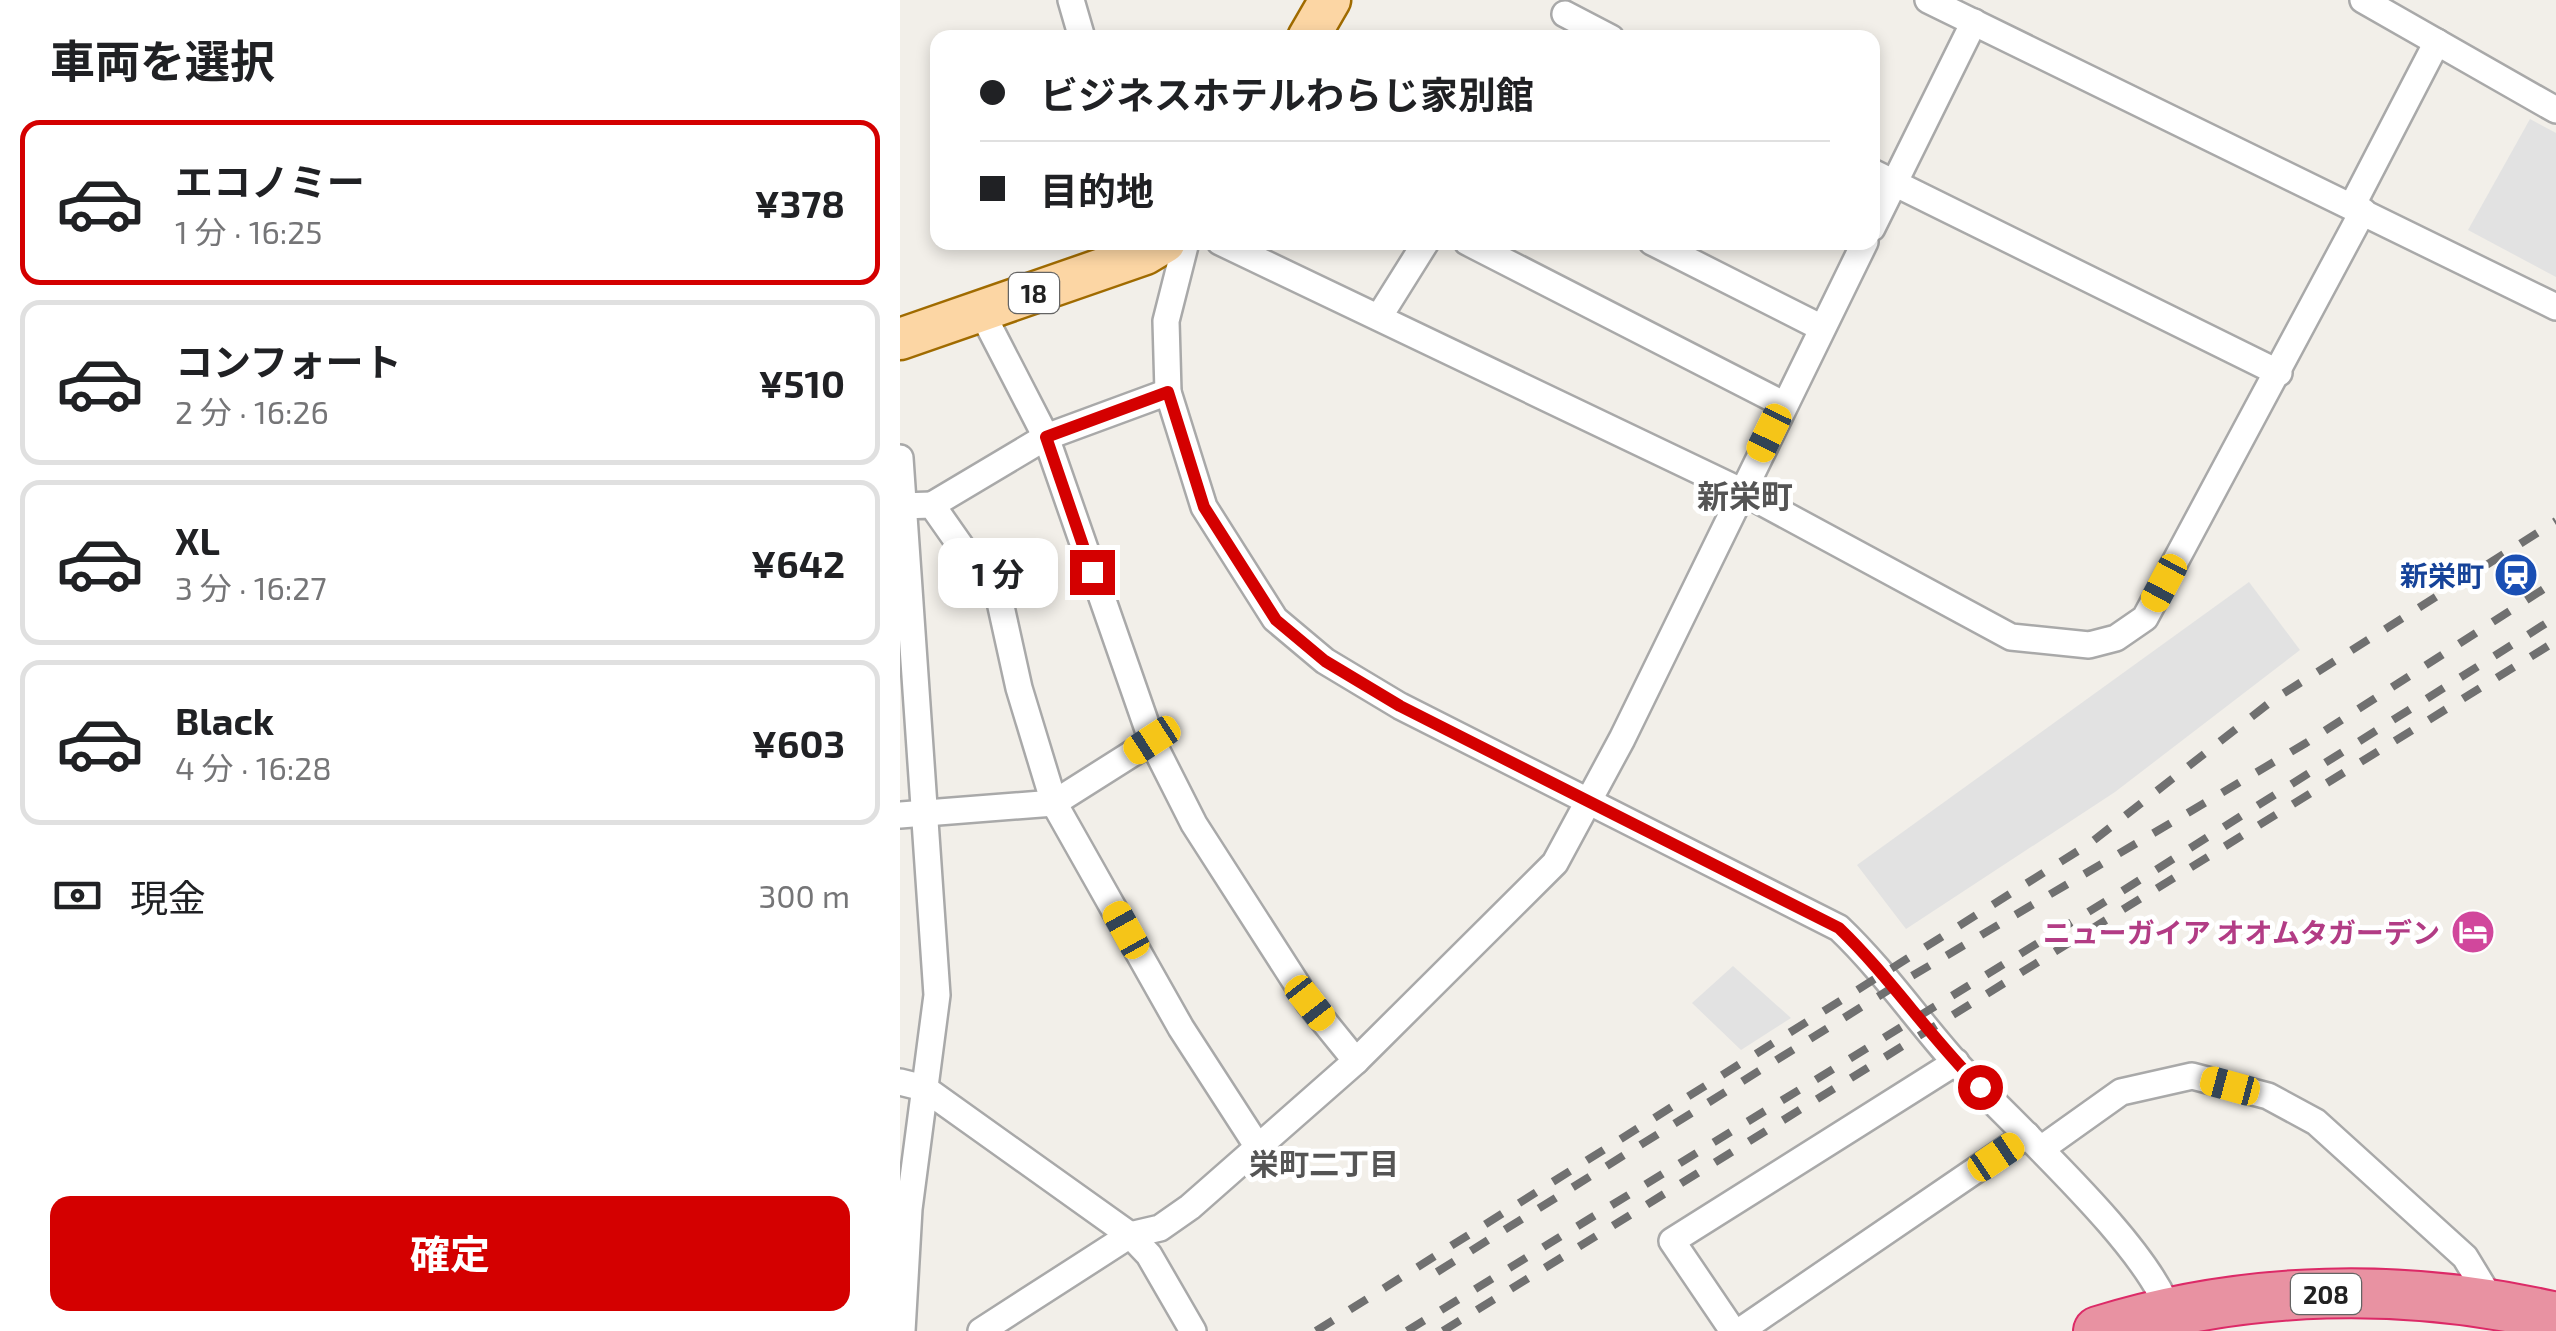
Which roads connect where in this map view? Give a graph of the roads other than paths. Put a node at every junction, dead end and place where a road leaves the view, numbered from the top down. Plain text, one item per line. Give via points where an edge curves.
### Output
1 (1071, 0) edge
2 (1330, 0) edge
3 (1928, 0) edge
4 (2363, 0) edge
5 (1569, 7) edge
6 (1974, 22) junction
7 (1080, 30) edge
8 (1313, 30) edge
9 (1556, 30) edge
10 (1600, 30) edge
11 (2437, 42) junction
12 (2556, 110) edge
13 (1884, 178) edge
14 (2357, 208) junction
15 (1152, 250) edge
16 (1184, 250) edge
17 (1237, 250) edge
18 (1421, 250) edge
19 (1482, 250) edge
20 (1668, 250) edge
21 (1861, 250) edge
22 (2556, 308) edge
23 (981, 311) junction
24 (1379, 317) junction
25 (1822, 328) junction
26 (900, 339) edge
27 (2278, 373) junction
28 (1168, 392) junction
29 (1783, 404) junction
30 (1046, 437) junction
31 (900, 458) edge
32 (1741, 491) junction
33 (932, 505) junction
34 (903, 506) edge
35 (1152, 740) junction
36 (1586, 800) junction
37 (1054, 804) junction
38 (911, 816) edge
39 (1356, 1061) junction
40 (1956, 1062) junction
41 (912, 1085) edge
42 (2034, 1142) junction
43 (1256, 1144) junction
44 (1130, 1235) junction
45 (2494, 1303) junction
46 (2556, 1317) edge
47 (2172, 1320) edge
48 (902, 1331) edge
49 (981, 1331) edge
50 (1193, 1331) edge
51 (1736, 1331) edge
52 (2098, 1331) edge

1 - 7 street
2 - 8 main road
3 - 6 street
4 - 11 street
5 - 9 street
5 - 10 street
6 - 13 street
6 - 14 street
11 - 12 street
11 - 14 street
13 - 27 street
14 - 22 street
14 - 27 street
15 - 23 main road, 18
16 - 28 street via 1166,321
17 - 24 street
18 - 24 street
19 - 29 street
20 - 25 street
21 - 25 street
23 - 26 main road, 18
23 - 30 street
24 - 32 street
25 - 29 street
27 - 32 street via 2145,618 2116,638 2089,644 2012,637
28 - 30 street
28 - 36 street via 1204,507 1276,620 1325,661 1400,706
29 - 32 street
30 - 33 street
30 - 35 street
31 - 34 street
32 - 36 street
33 - 34 street
33 - 37 street via 1000,602
34 - 38 street
35 - 37 street
35 - 39 street via 1194,824 1310,1003
36 - 39 street via 1554,863
36 - 40 street via 1839,928 1885,972
37 - 38 street
37 - 43 street via 1181,1028
38 - 41 street via 937,995
39 - 43 street
40 - 42 street
40 - 51 street via 1672,1240
41 - 44 street
41 - 48 street
42 - 45 street via 2121,1092 2192,1076 2268,1096 2316,1122 2465,1257
42 - 47 street via 2139,1259
42 - 51 street
43 - 44 street via 1175,1218
44 - 49 street
44 - 50 street
45 - 46 highway, 208
45 - 47 highway, 208 via 2376,1292 2280,1296
47 - 52 highway, 208

